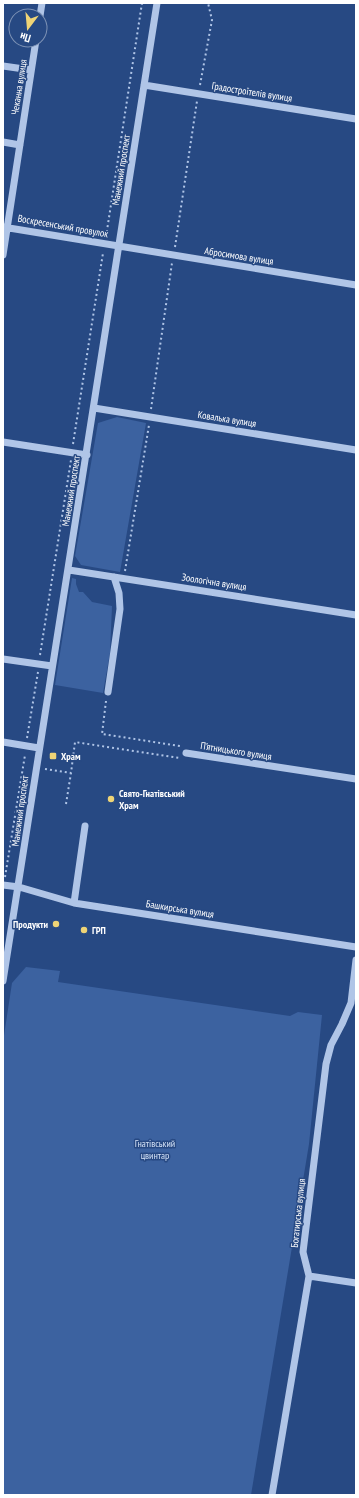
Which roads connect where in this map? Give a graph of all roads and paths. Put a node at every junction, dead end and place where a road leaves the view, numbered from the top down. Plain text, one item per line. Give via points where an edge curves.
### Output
1 (157, 3) edge
2 (208, 3) edge
3 (35, 48) edge
4 (3, 66) edge
5 (31, 70) junction
6 (144, 84) junction
7 (198, 93) junction
8 (356, 119) edge
9 (3, 142) edge
10 (20, 145) junction
11 (5, 227) edge
12 (119, 246) junction
13 (3, 255) edge
14 (174, 255) junction
15 (356, 285) edge
16 (94, 408) junction
17 (150, 417) junction
18 (3, 442) edge
19 (356, 450) edge
20 (87, 455) junction
21 (69, 570) junction
22 (114, 577) junction
23 (123, 578) junction
24 (356, 615) edge
25 (3, 659) edge
26 (52, 666) junction
27 (108, 692) joint
28 (3, 742) edge
29 (39, 748) junction
30 (186, 753) junction
31 (36, 768) junction
32 (71, 773) junction
33 (356, 780) edge
34 (66, 804) dead end
35 (85, 826) dead end
36 (3, 885) edge
37 (19, 887) junction
38 (74, 903) junction
39 (356, 947) edge
40 (356, 960) edge
41 (3, 981) edge
42 (309, 1276) junction
43 (356, 1283) edge
44 (272, 1495) edge

1 - 6 street, Манежний проспект
2 - 7 path via 212,20
3 - 5 street, Чеканна вулиця
4 - 5 street
5 - 10 street, Чеканна вулиця
6 - 7 street, Градостроїтелiв вулиця
6 - 12 street, Манежний проспект
7 - 8 street, Градостроїтелiв вулиця
7 - 14 path
9 - 10 street
10 - 11 street, Чеканна вулиця
11 - 12 street, Воскресенський провулок
11 - 13 street, Чеканна вулиця
12 - 14 street, Абросимова вулиця
12 - 16 street, Манежний проспект
14 - 15 street, Абросимова вулиця
14 - 17 path
16 - 17 street, Ковалька вулиця
16 - 20 street, Манежний проспект
17 - 19 street, Ковалька вулиця
17 - 23 path
18 - 20 street
20 - 21 street, Манежний проспект
21 - 22 street, Зоологічна вулиця
21 - 26 street, Манежний проспект
22 - 23 street, Зоологічна вулиця
22 - 27 street via 119,592 120,610
23 - 24 street, Зоологічна вулиця
25 - 26 street
26 - 29 street, Манежний проспект
27 - 30 path via 102,734 184,746
28 - 29 street
29 - 31 street, Манежний проспект
30 - 32 path, П’ятницького вулиця via 182,758 75,742
30 - 33 street, П’ятницького вулиця
31 - 32 path
31 - 37 street, Манежний проспект
32 - 34 path, П’ятницького вулиця
35 - 38 street
36 - 37 street, Башкирська вулиця
37 - 38 street, Башкирська вулиця
37 - 41 street, Манежний проспект
38 - 39 street, Башкирська вулиця
40 - 42 street, Богатирська вулиця via 351,1003 331,1045 326,1064 303,1252
42 - 43 street
42 - 44 street, Богатирська вулиця

